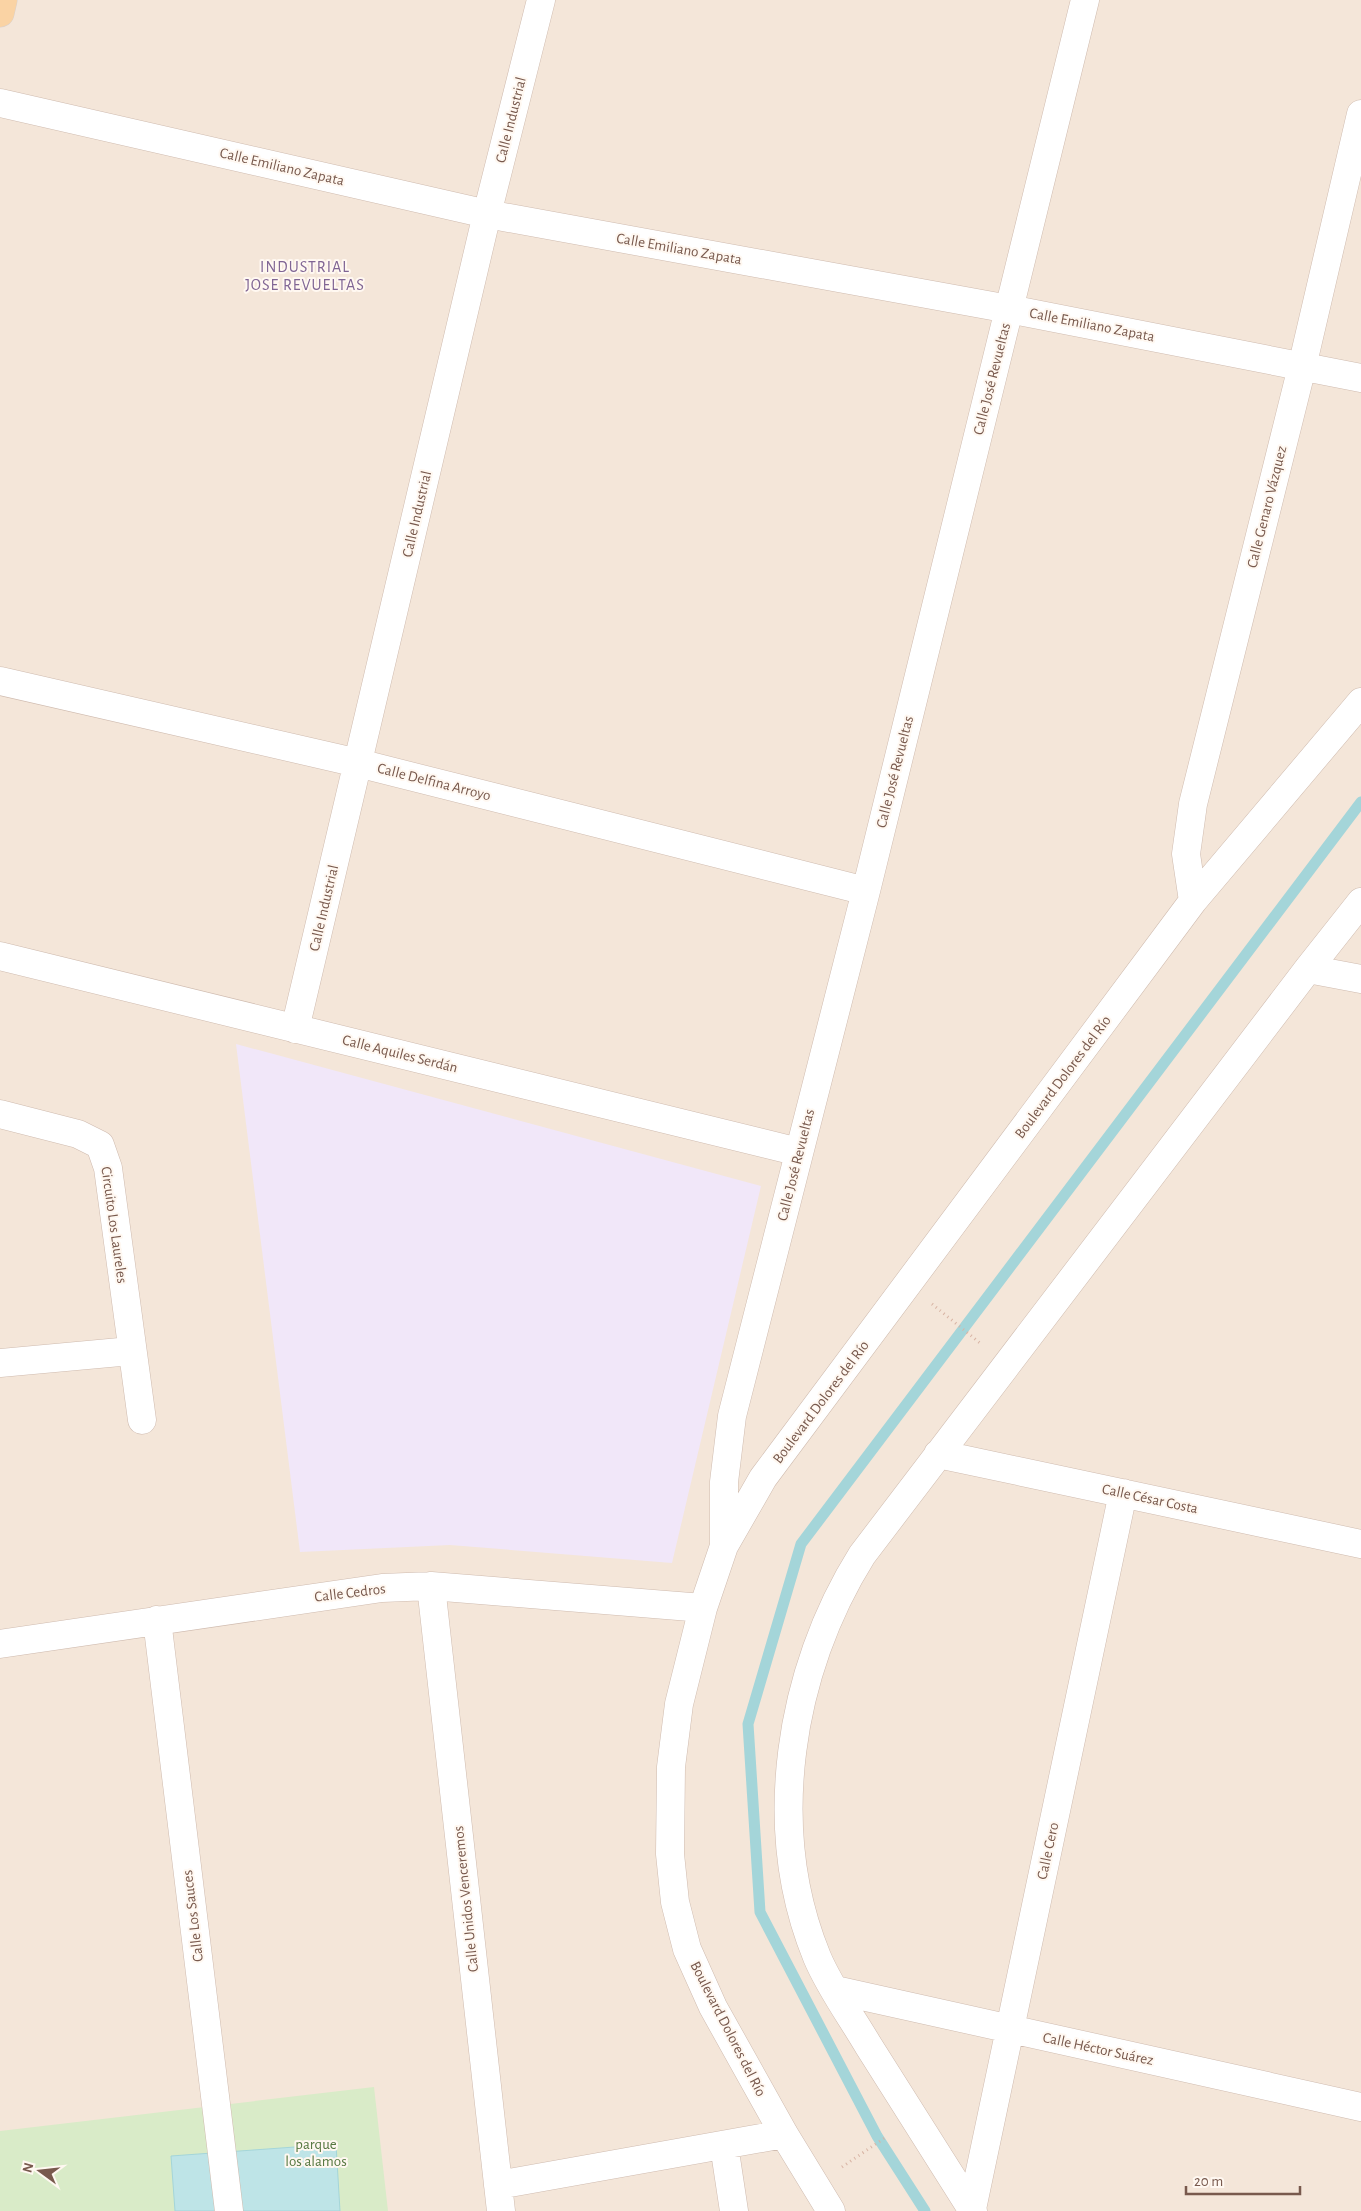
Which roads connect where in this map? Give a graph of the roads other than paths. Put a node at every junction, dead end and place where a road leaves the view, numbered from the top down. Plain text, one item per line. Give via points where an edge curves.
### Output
1 (3, 0) edge
2 (541, 0) edge
3 (1085, 0) edge
4 (0, 13) edge
5 (0, 103) edge
6 (1361, 114) edge
7 (487, 214) junction
8 (1009, 308) junction
9 (1302, 367) junction
10 (1361, 378) edge
11 (0, 681) edge
12 (1361, 702) edge
13 (358, 763) junction
14 (866, 891) junction
15 (1193, 901) junction
16 (1361, 902) edge
17 (0, 956) edge
18 (1308, 968) junction
19 (1361, 979) edge
20 (295, 1028) junction
21 (0, 1114) edge
22 (800, 1152) junction
23 (131, 1350) junction
24 (0, 1363) edge
25 (142, 1420) dead end
26 (938, 1454) junction
27 (1124, 1493) junction
28 (1361, 1544) edge
29 (724, 1546) junction
30 (431, 1586) junction
31 (703, 1608) junction
32 (157, 1620) junction
33 (0, 1644) edge
34 (834, 1990) junction
35 (1011, 2030) junction
36 (1361, 2107) edge
37 (784, 2134) junction
38 (724, 2145) junction
39 (500, 2198) edge
40 (973, 2210) edge
41 (229, 2211) edge
42 (734, 2211) edge
43 (831, 2211) edge

1 - 4 main road
2 - 7 street, Calle Industrial
3 - 8 street, Calle José Revueltas
5 - 7 street, Calle Emiliano Zapata
6 - 9 street, Calle Genaro Vázquez
7 - 8 street, Calle Emiliano Zapata
7 - 13 street, Calle Industrial
8 - 9 street, Calle Emiliano Zapata
8 - 14 street, Calle José Revueltas
9 - 10 street, Calle Emiliano Zapata
9 - 15 street, Calle Genaro Vázquez via 1193,804 1186,854
11 - 13 street, Calle Delfina Arroyo
12 - 15 street, Boulevard Dolores del Río
13 - 14 street, Calle Delfina Arroyo
13 - 20 street, Calle Industrial
14 - 22 street, Calle José Revueltas
15 - 29 street, Boulevard Dolores del Río via 763,1478
16 - 18 street
17 - 20 street, Calle Aquiles Serdán
18 - 19 street
18 - 26 street
20 - 22 street, Calle Aquiles Serdán
21 - 23 street, Circuito Los Laureles via 78,1134 100,1145 108,1168
22 - 29 street, Calle José Revueltas via 732,1416 724,1482
23 - 24 street
23 - 25 street, Circuito Los Laureles
26 - 27 street, Calle César Costa
26 - 34 street via 846,1581 812,1661 795,1732 788,1828 796,1883 818,1957
27 - 28 street, Calle César Costa
27 - 35 street, Calle Cero
29 - 31 street, Boulevard Dolores del Río
30 - 31 street, Calle Cedros
30 - 32 street, Calle Cedros via 382,1588
30 - 39 street, Calle Unidos Venceremos
31 - 37 street, Boulevard Dolores del Río via 679,1704 670,1767 670,1854 675,1902 687,1949 713,2007
32 - 33 street, Calle Cedros
32 - 41 street, Calle Los Sauces
34 - 35 street, Calle Héctor Suárez
34 - 40 street
35 - 36 street, Calle Héctor Suárez
35 - 40 street, Calle Cero
37 - 38 street
37 - 43 street, Boulevard Dolores del Río
38 - 39 street
38 - 42 street

